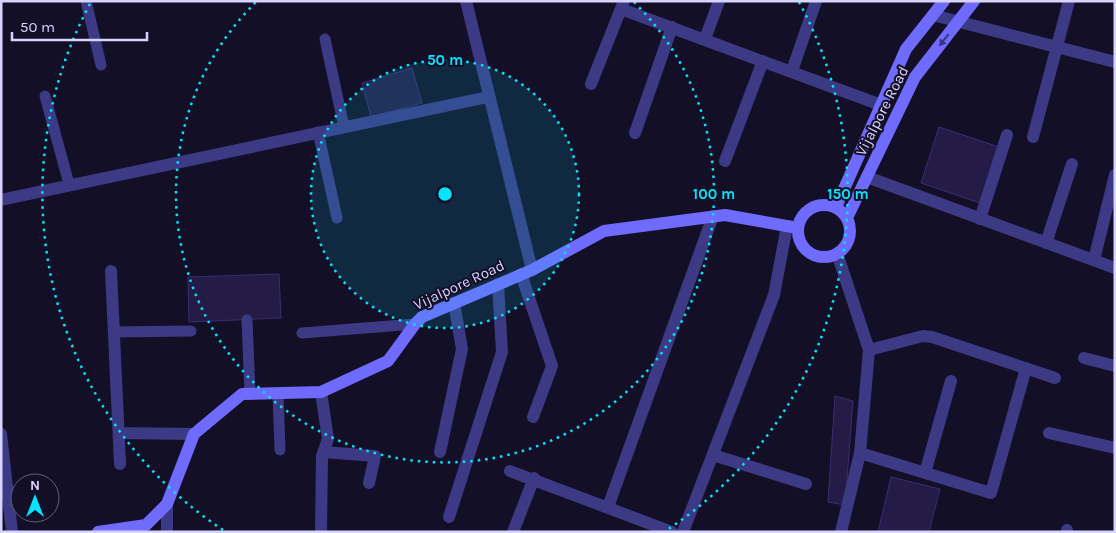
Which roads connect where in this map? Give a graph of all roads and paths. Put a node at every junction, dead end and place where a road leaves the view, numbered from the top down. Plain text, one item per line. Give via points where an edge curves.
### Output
1 (86, 1) edge
2 (466, 1) edge
3 (719, 1) edge
4 (816, 1) edge
5 (944, 1) edge
6 (974, 1) edge
7 (1069, 1) edge
8 (622, 5) edge
9 (933, 15) junction
10 (959, 21) junction
11 (672, 27) junction
12 (325, 40) dead end
13 (705, 40) junction
14 (1056, 48) junction
15 (763, 61) junction
16 (1115, 62) edge
17 (101, 65) dead end
18 (792, 71) junction
19 (591, 84) dead end
20 (44, 96) dead end
21 (488, 97) junction
22 (881, 105) junction
23 (344, 127) junction
24 (318, 132) junction
25 (635, 133) dead end
26 (1006, 135) dead end
27 (1033, 137) dead end
28 (725, 161) dead end
29 (1072, 164) dead end
30 (1115, 175) edge
31 (867, 177) junction
32 (69, 184) junction
33 (1, 200) edge
34 (836, 207) junction
35 (713, 216) junction
36 (337, 218) dead end
37 (847, 218) junction
38 (980, 219) junction
39 (792, 227) junction
40 (1046, 243) junction
41 (837, 253) junction
42 (1094, 260) junction
43 (1115, 268) edge
44 (111, 272) dead end
45 (526, 272) junction
46 (498, 284) junction
47 (454, 303) junction
48 (246, 320) dead end
49 (415, 324) junction
50 (191, 331) dead end
51 (114, 332) junction
52 (302, 333) dead end
53 (869, 350) junction
54 (1084, 358) dead end
55 (1115, 366) edge
56 (1026, 368) junction
57 (1055, 378) dead end
58 (951, 381) dead end
59 (321, 392) junction
60 (278, 393) junction
61 (250, 394) junction
62 (533, 417) dead end
63 (119, 432) junction
64 (1049, 433) dead end
65 (1, 434) edge
66 (194, 434) junction
67 (1115, 448) edge
68 (280, 450) dead end
69 (324, 452) junction
70 (440, 452) dead end
71 (860, 453) junction
72 (712, 455) junction
73 (120, 464) dead end
74 (510, 471) dead end
75 (925, 473) junction
76 (534, 478) junction
77 (369, 483) dead end
78 (806, 484) dead end
79 (167, 504) junction
80 (608, 507) junction
81 (449, 517) dead end
82 (12, 532) edge
83 (98, 532) edge
84 (167, 532) edge
85 (322, 532) edge
86 (513, 532) edge
87 (672, 532) edge
88 (683, 532) edge
89 (840, 532) edge

1 - 17 lane
2 - 21 street
3 - 13 street
4 - 18 street
5 - 9 main road, Vijalpore Road
6 - 10 main road, Vijalpore Road
7 - 14 street
8 - 11 street
8 - 19 street
9 - 10 street
9 - 22 main road, Vijalpore Road via 906,49
10 - 14 street
10 -> 31 main road, Vijalpore Road via 915,77
11 - 13 street
11 - 25 street
12 - 23 lane
13 - 15 street
14 - 16 street
14 - 27 street
15 - 18 street
15 - 28 street
18 - 22 street
20 - 32 lane
21 - 23 street
21 - 45 street
22 - 34 main road, Vijalpore Road
23 - 24 street
24 - 32 street
24 - 36 lane
26 - 38 street
29 - 40 street
30 - 42 street
31 - 37 main road, Vijalpore Road
31 - 38 street
32 - 33 street
34 - 37 main road
34 - 39 main road via 812,207
35 - 39 main road, Vijalpore Road via 725,215
35 - 45 main road, Vijalpore Road via 604,231
35 - 80 street
37 - 41 main road, Vijalpore Road via 850,234 844,248
38 - 40 street
39 - 41 main road via 806,250 821,256
39 - 72 street via 774,295
40 - 42 street
41 - 53 street
42 - 43 street
44 - 51 street
45 - 46 main road, Vijalpore Road
45 - 62 street via 552,366
46 - 47 main road, Vijalpore Road
46 - 81 street via 502,352
47 - 49 main road, Vijalpore Road via 422,317
47 - 70 street via 462,349
48 - 61 lane
49 - 52 lane
49 - 59 main road, Vijalpore Road via 388,361
50 - 51 lane
51 - 63 street
53 - 56 street via 924,336
53 - 71 street
54 - 55 street
56 - 57 street
56 - 75 street via 991,493
58 - 75 street
59 - 60 main road, Vijalpore Road
59 - 69 street via 328,439
60 - 61 main road, Vijalpore Road
60 - 68 lane
61 - 66 main road, Vijalpore Road via 242,394
63 - 66 street
63 - 73 street
64 - 67 street
65 - 82 street
66 - 79 main road, Vijalpore Road
69 - 77 street via 375,456
69 - 85 street
71 - 75 street
71 - 89 street
72 - 78 street
72 - 88 street
74 - 76 street
76 - 80 street
76 - 86 street
79 - 83 main road, Vijalpore Road via 146,525
79 - 84 street
80 - 87 street

